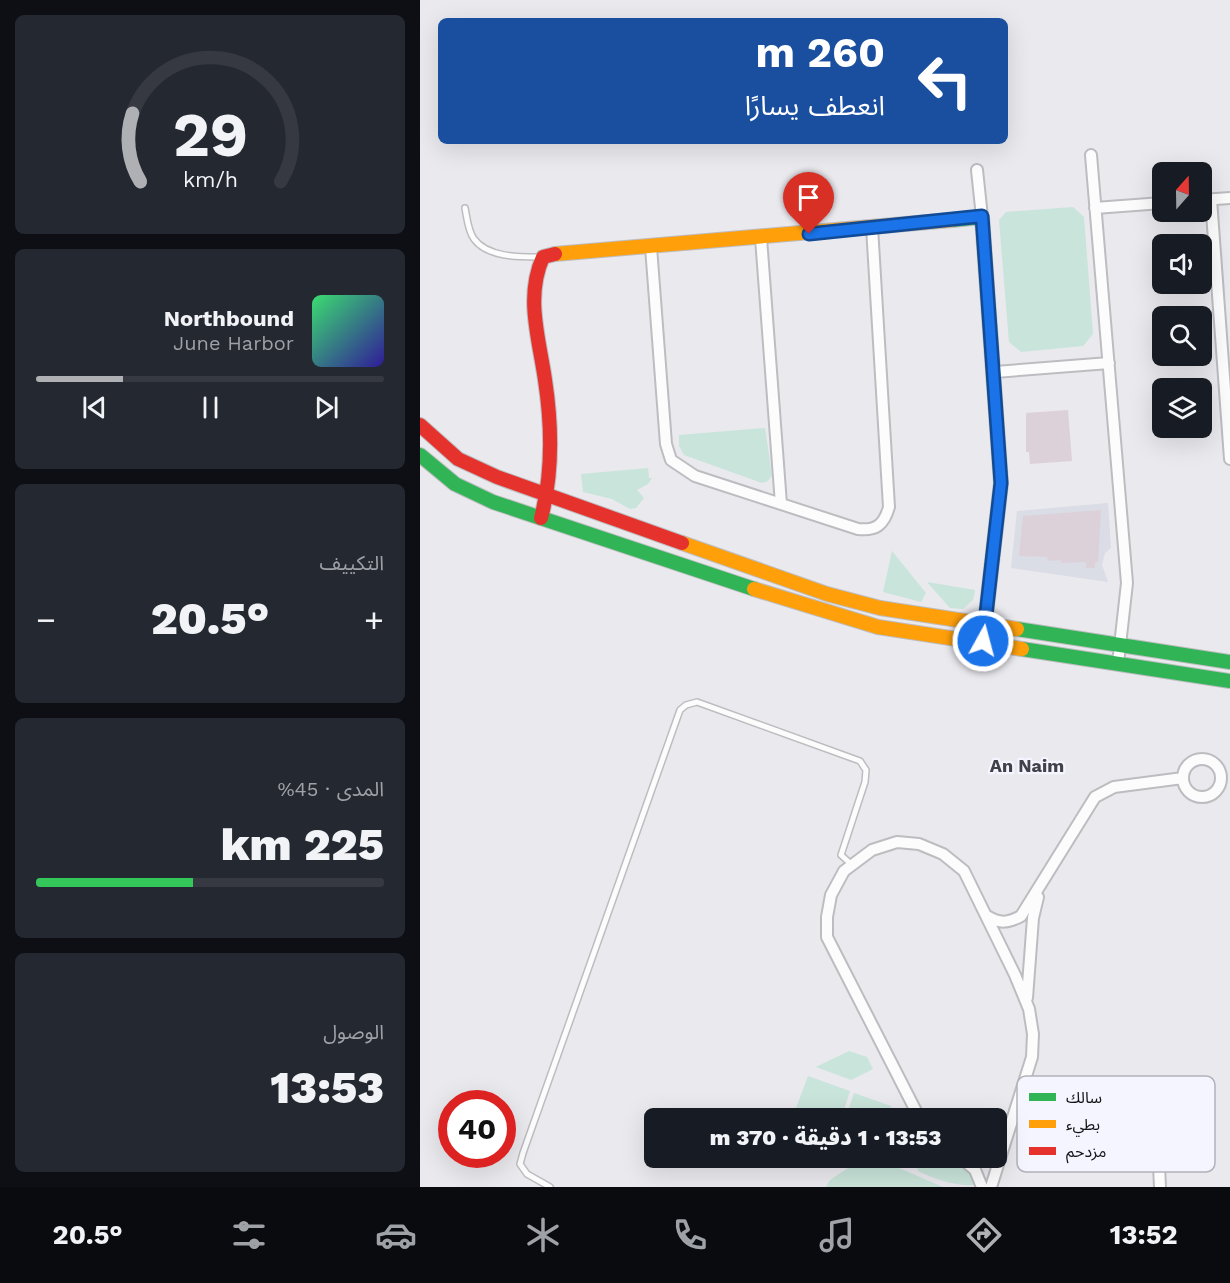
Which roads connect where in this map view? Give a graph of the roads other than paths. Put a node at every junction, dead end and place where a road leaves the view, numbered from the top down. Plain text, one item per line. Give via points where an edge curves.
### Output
1 (1091, 155) dead end
2 (977, 170) dead end
3 (1230, 198) edge
4 (1212, 200) edge
5 (1152, 204) edge
6 (465, 208) dead end
7 (1095, 208) junction
8 (982, 216) junction
9 (1208, 222) edge
10 (872, 227) junction
11 (761, 238) junction
12 (651, 247) junction
13 (543, 257) junction
14 (1109, 363) junction
15 (995, 372) junction
16 (420, 425) edge
17 (420, 455) edge
18 (1230, 459) edge
19 (547, 497) junction
20 (781, 504) junction
21 (541, 518) junction
22 (985, 625) junction
23 (983, 641) junction
24 (1119, 645) junction
25 (1230, 662) edge
26 (1118, 663) junction
27 (1230, 681) edge
28 (1183, 778) junction
29 (1226, 781) edge
30 (852, 865) junction
31 (1041, 885) junction
32 (987, 915) junction
33 (1028, 1005) junction
34 (1026, 1076) edge
35 (1017, 1104) edge
36 (914, 1108) edge
37 (1009, 1129) joint
38 (973, 1168) edge
39 (1159, 1172) edge
40 (550, 1187) edge
41 (982, 1187) edge
42 (991, 1187) edge
43 (1160, 1187) edge

1 - 7 street
2 - 8 street
3 - 4 street
5 - 7 street
6 - 13 lane via 470,231 485,248 520,257
7 - 14 street
8 - 10 main road
8 - 15 main road
9 - 18 street
10 - 11 main road
10 - 20 street via 890,507 880,526 871,530
11 - 12 main road
11 - 20 street
12 - 13 main road
12 - 20 street via 666,444 671,460 695,476
13 - 19 main road via 533,283 547,394 551,460
14 - 15 street
14 - 24 street via 1127,583
15 - 22 main road via 1001,483
16 - 19 main road via 458,459
17 - 21 main road via 455,484
19 - 21 main road
19 - 22 main road via 827,594 880,608
21 - 23 main road via 822,612 878,627
22 - 23 main road
22 - 24 main road
23 - 26 main road
24 - 25 main road
24 - 26 street
26 - 27 main road
28 - 29 street via 1188,790 1198,796 1216,791
28 - 29 street via 1191,762 1203,758 1219,768
28 - 31 street via 1114,787 1095,796
30 - 32 street via 872,850 897,842 920,844 943,854 964,871
30 - 36 street via 843,872 831,895 827,937
30 - 40 lane via 841,855 865,782 866,770 860,761 697,702 680,710 520,1164 527,1174
31 - 32 street via 1021,916 1010,922 997,922
31 - 33 street via 1033,918 1026,986
32 - 33 street
33 - 34 street via 1033,1034
35 - 37 street
37 - 42 street
38 - 41 street
39 - 43 street

